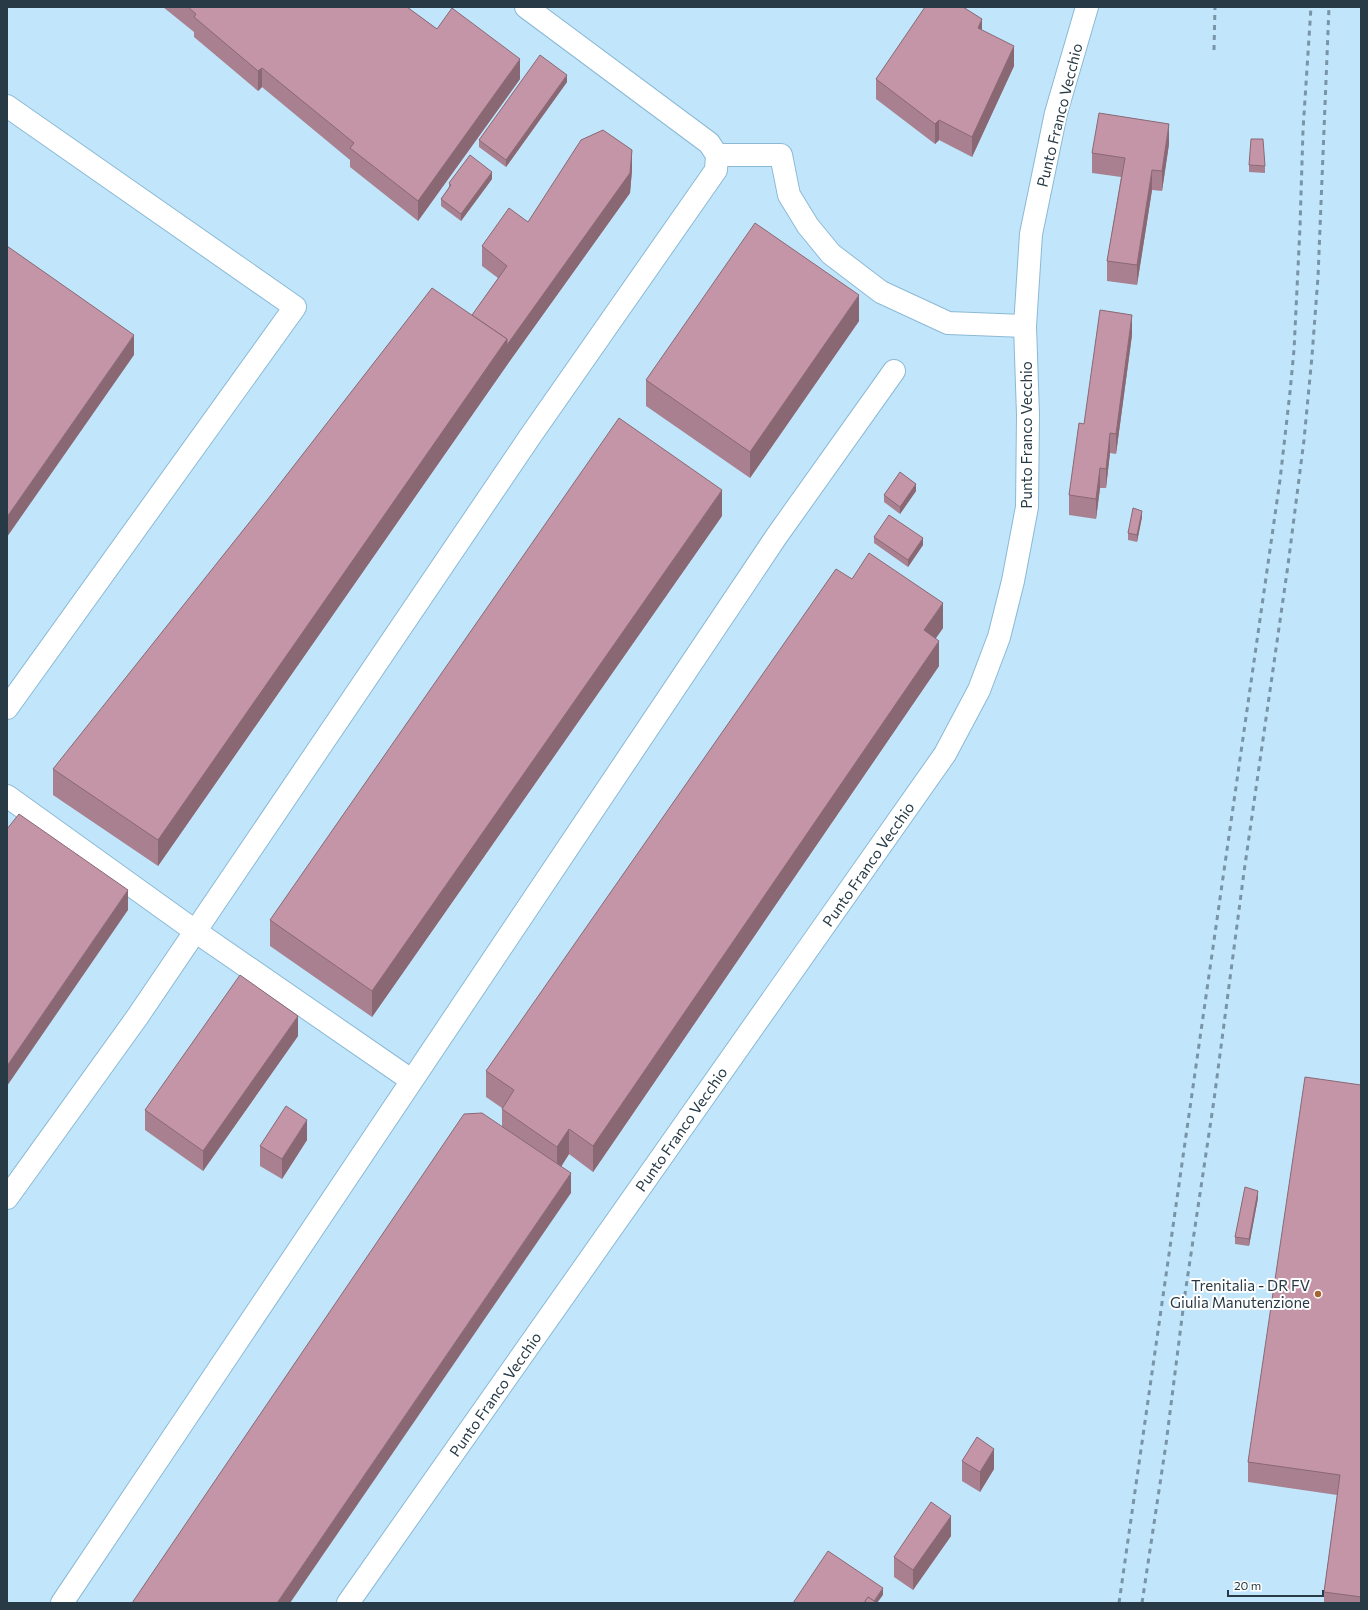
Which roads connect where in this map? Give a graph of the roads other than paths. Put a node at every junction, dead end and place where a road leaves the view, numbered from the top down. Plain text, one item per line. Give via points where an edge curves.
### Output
1 (526, 7) edge
2 (1087, 7) edge
3 (7, 106) edge
4 (717, 155) junction
5 (1025, 326) junction
6 (894, 371) dead end
7 (7, 708) edge
8 (7, 796) edge
9 (195, 931) junction
10 (411, 1080) junction
11 (7, 1198) edge
12 (62, 1603) edge
13 (348, 1603) edge

1 - 4 street via 709,143
2 - 5 street, Punto Franco Vecchio via 1056,113 1031,234
3 - 7 street via 295,307
4 - 5 street via 781,155 789,196 808,226 831,254 881,292 948,323
4 - 9 street via 716,170 529,438
5 - 13 street, Punto Franco Vecchio via 1028,415 1027,507 999,637 975,697 941,760
6 - 10 street via 771,544
8 - 9 street
9 - 10 street
9 - 11 street via 138,1016
10 - 12 street

